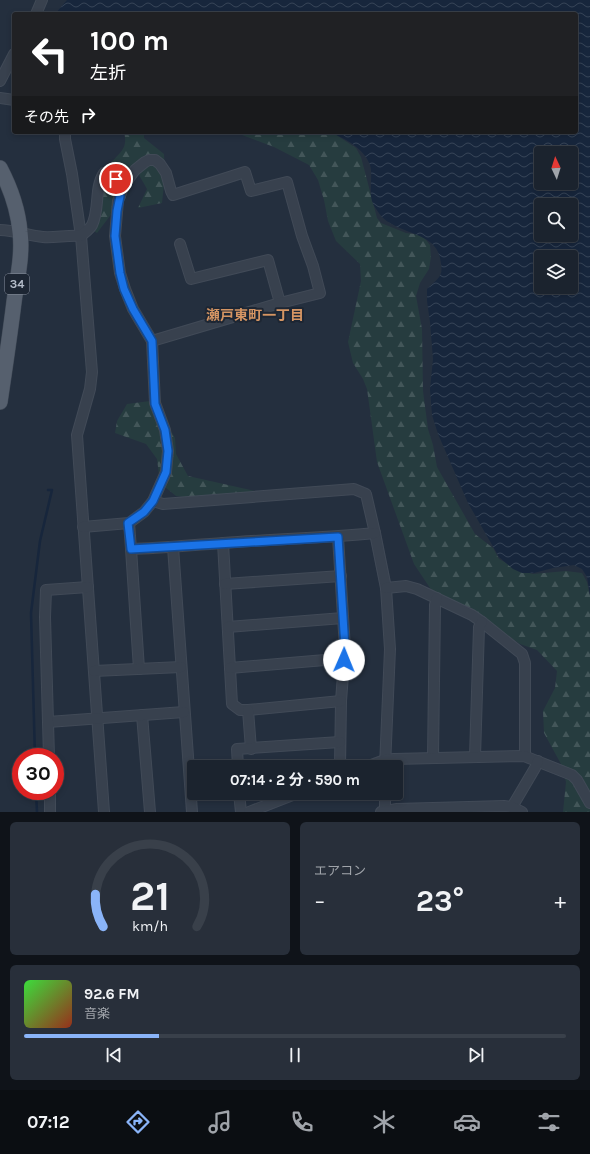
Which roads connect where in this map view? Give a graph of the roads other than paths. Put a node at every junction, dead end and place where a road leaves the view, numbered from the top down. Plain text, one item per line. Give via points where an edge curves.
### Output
1 (42, 0) edge
2 (37, 12) edge
3 (12, 58) edge
4 (0, 81) edge
5 (0, 98) edge
6 (12, 100) edge
7 (65, 134) edge
8 (0, 168) edge
9 (0, 189) edge
10 (120, 196) junction
11 (11, 231) edge
12 (81, 236) junction
13 (180, 244) dead end
14 (280, 303) junction
15 (0, 331) edge
16 (152, 341) junction
17 (3, 357) edge
18 (0, 402) edge
19 (153, 501) junction
20 (128, 523) junction
21 (83, 527) junction
22 (375, 533) junction
23 (338, 537) junction
24 (223, 543) junction
25 (173, 547) junction
26 (131, 549) junction
27 (341, 576) junction
28 (225, 584) junction
29 (88, 587) junction
30 (386, 588) junction
31 (437, 598) junction
32 (343, 618) junction
33 (482, 622) junction
34 (228, 627) junction
35 (344, 660) junction
36 (181, 666) junction
37 (230, 668) junction
38 (139, 669) junction
39 (94, 671) junction
40 (341, 701) junction
41 (248, 710) junction
42 (184, 712) junction
43 (142, 715) junction
44 (98, 718) junction
45 (48, 722) junction
46 (340, 742) junction
47 (49, 748) edge
48 (251, 749) junction
49 (524, 756) junction
50 (476, 757) junction
51 (433, 758) junction
52 (238, 760) edge
53 (340, 760) edge
54 (385, 760) edge
55 (538, 761) junction
56 (403, 762) edge
57 (50, 800) edge
58 (240, 800) edge
59 (280, 800) edge
60 (385, 800) edge
61 (590, 802) edge
62 (512, 807) junction
63 (50, 812) edge
64 (104, 812) edge
65 (150, 812) edge
66 (192, 812) edge
67 (241, 812) edge
68 (249, 812) edge
69 (384, 812) edge
70 (522, 812) edge

1 - 2 street
3 - 4 street
5 - 6 street
7 - 12 street
8 - 11 main road, 34 via 16,206
9 - 11 main road, 34 via 8,208
10 - 12 street via 116,179 110,172 104,173 91,226
10 - 14 street via 124,185 135,170 149,160 155,160 160,164 166,173 173,195 245,172 251,191 287,182 320,293
10 - 16 street via 115,236 120,273 133,309
11 - 12 street via 44,237
11 - 15 main road, 34 via 12,245
11 - 17 main road, 34 via 21,245
12 - 21 street via 92,372 90,390 76,435
13 - 14 street via 191,279 268,260
14 - 16 street
16 - 19 street via 155,404 165,430 168,451 166,472
17 - 18 main road, 34
19 - 20 street via 144,512
19 - 22 street via 163,504 354,489 366,494
20 - 21 street
20 - 26 street
21 - 29 street
22 - 23 street
22 - 30 street
23 - 24 street
23 - 27 street
24 - 25 street
24 - 28 street
25 - 26 street
25 - 36 street
26 - 38 street
27 - 28 street
27 - 32 street
28 - 34 street
29 - 39 street
29 - 45 street via 46,590
30 - 31 street via 406,586
30 - 54 street via 390,648
31 - 33 street
31 - 51 street
32 - 34 street
32 - 35 street
33 - 49 street via 522,654 526,663
33 - 50 street via 479,627
34 - 37 street
35 - 37 street
35 - 40 street
36 - 38 street
36 - 42 street
37 - 41 street via 232,704 240,710
38 - 39 street
39 - 44 street
40 - 41 street
40 - 46 street
41 - 48 street
42 - 43 street
42 - 66 street
43 - 44 street
43 - 65 street
44 - 45 street
44 - 64 street
45 - 47 street
46 - 48 street
46 - 53 street
48 - 52 street via 237,750
49 - 50 street
49 - 55 street
50 - 51 street
51 - 56 street
55 - 61 street via 572,775
55 - 62 street
57 - 63 street
58 - 67 street
59 - 68 street
60 - 69 street
62 - 69 street via 397,809
62 - 70 street

